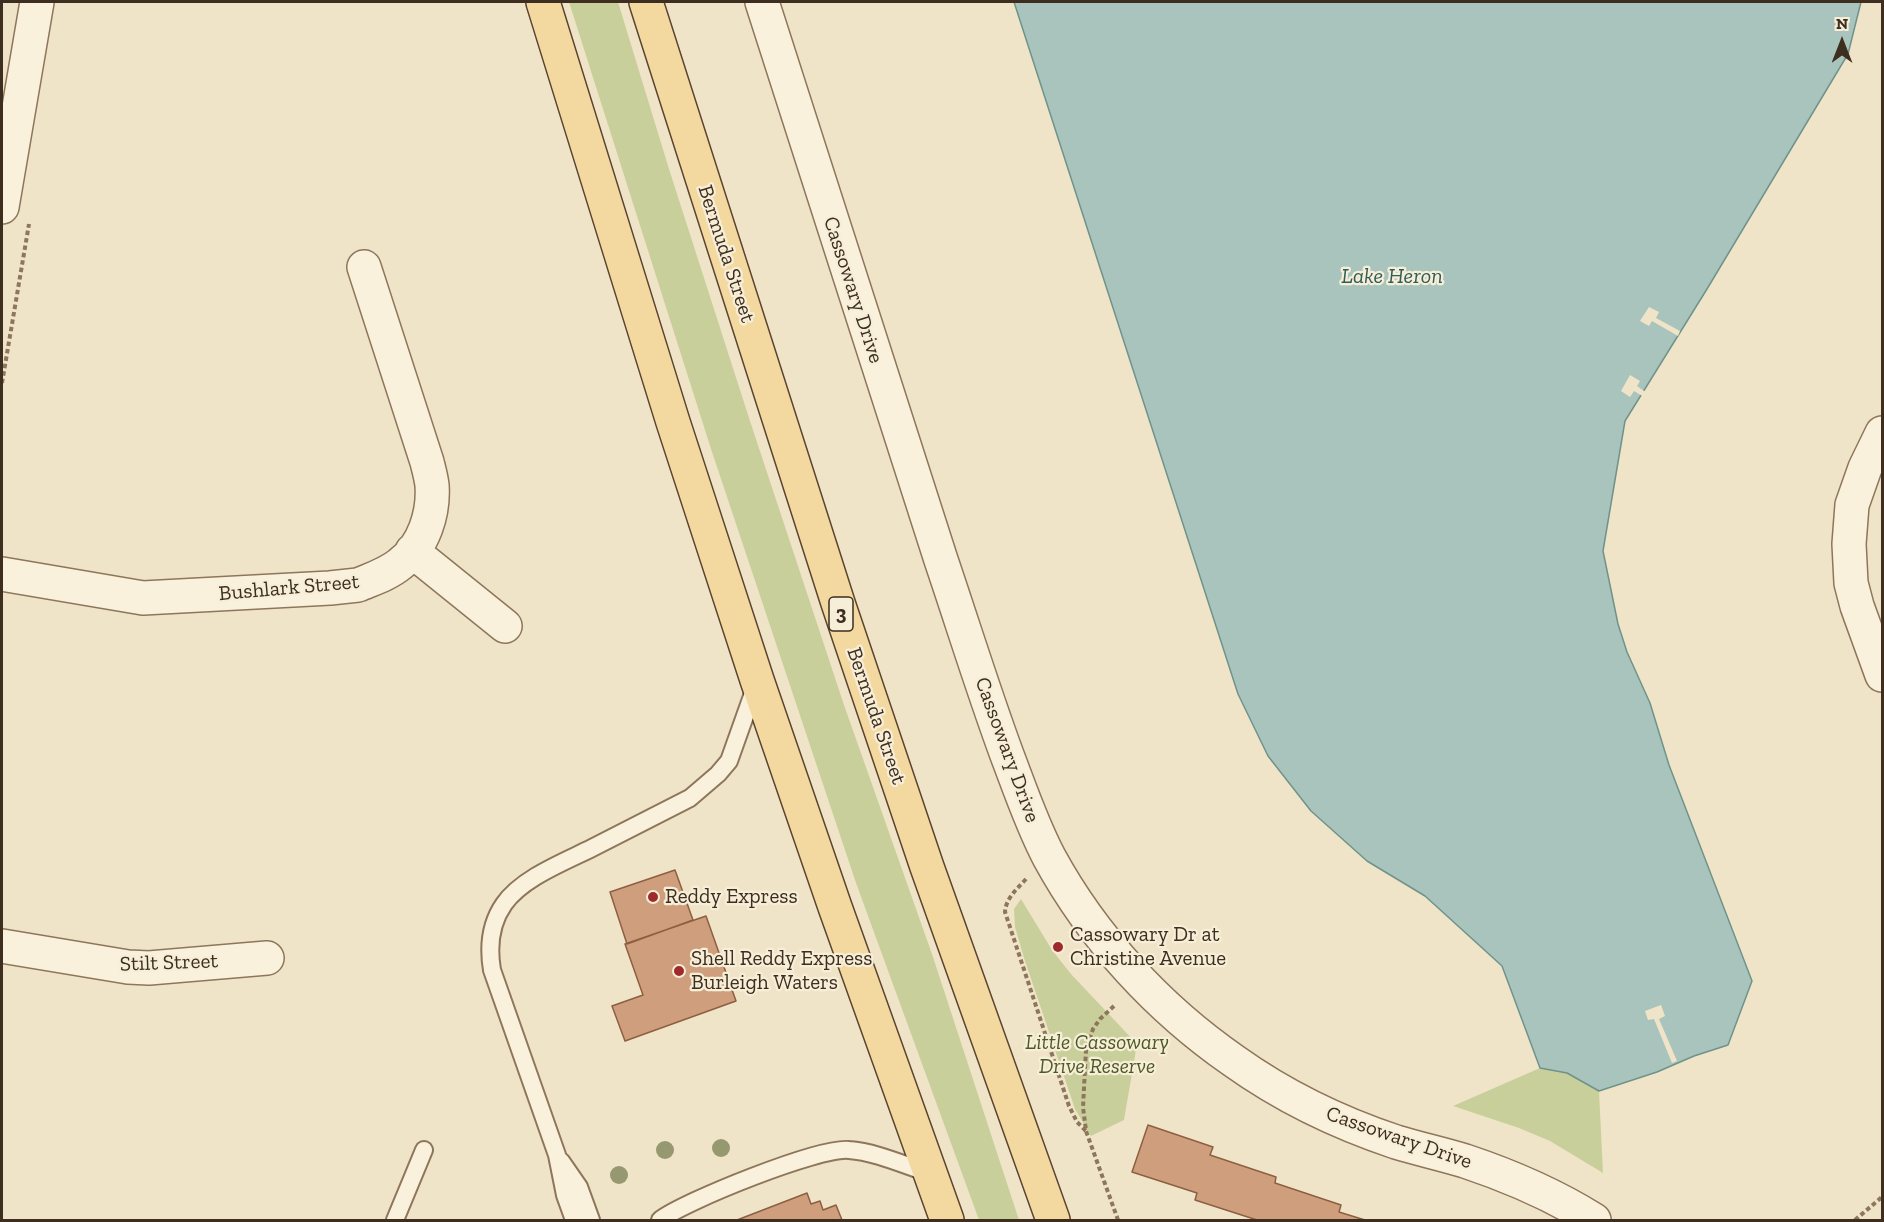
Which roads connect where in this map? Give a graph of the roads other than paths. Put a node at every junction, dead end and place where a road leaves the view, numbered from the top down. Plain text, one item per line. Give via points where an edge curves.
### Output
1 (37, 2) edge
2 (543, 2) edge
3 (646, 2) edge
4 (762, 2) edge
5 (2, 207) edge
6 (364, 267) dead end
7 (1882, 433) edge
8 (412, 551) junction
9 (2, 574) edge
10 (505, 626) dead end
11 (1882, 675) edge
12 (758, 680) junction
13 (2, 946) edge
14 (267, 958) dead end
15 (424, 1150) dead end
16 (558, 1155) junction
17 (929, 1173) junction
18 (395, 1221) edge
19 (574, 1221) edge
20 (591, 1221) edge
21 (660, 1221) edge
22 (947, 1221) edge
23 (1053, 1221) edge
24 (1594, 1221) edge

1 - 5 street
2 - 12 main road via 673,422
3 - 23 main road, Bermuda Street / 3 via 838,603
4 - 24 street, Cassowary Drive via 995,722 1029,812 1070,891 1145,986 1205,1040 1257,1077 1296,1100 1361,1128 1514,1179
6 - 8 street, Bushlark Street via 432,483 429,520
7 - 11 street via 1852,505 1849,544 1851,583
8 - 9 street, Bushlark Street via 401,564 358,585 174,597 117,595
8 - 10 street
12 - 16 lane via 729,761 708,785 520,887 496,917 490,936 492,969
12 - 17 main road
13 - 14 street, Stilt Street via 128,968
15 - 18 lane
16 - 19 lane
16 - 20 lane via 579,1187
17 - 21 lane via 862,1152 831,1151 691,1203
17 - 22 main road

